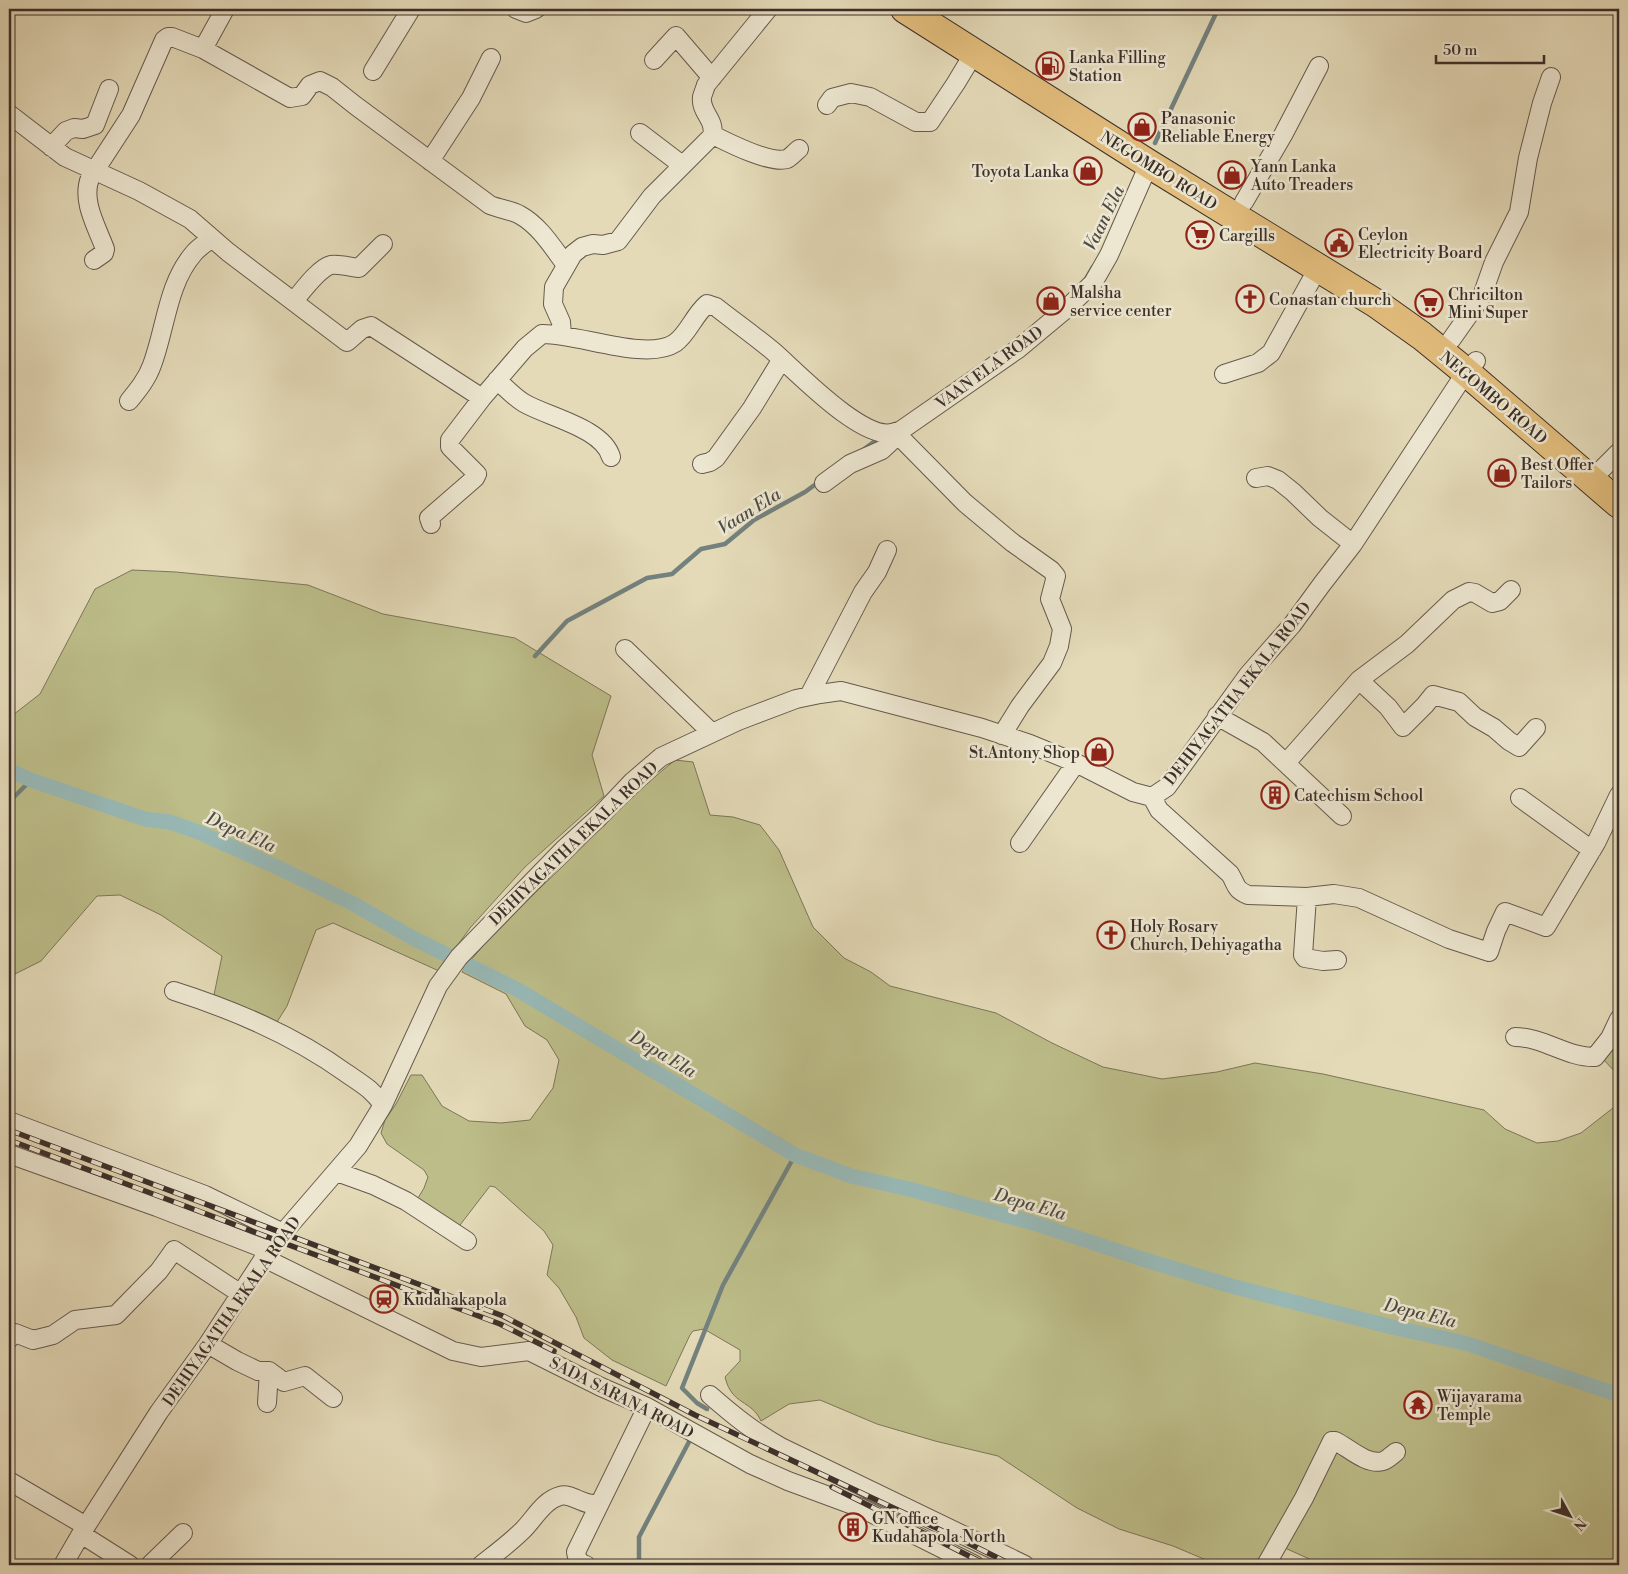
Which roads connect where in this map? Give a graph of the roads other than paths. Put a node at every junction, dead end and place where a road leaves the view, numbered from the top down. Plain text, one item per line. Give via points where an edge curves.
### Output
1 (225, 9) edge
2 (411, 9) edge
3 (516, 9) edge
4 (536, 9) edge
5 (768, 9) edge
6 (906, 9) edge
7 (932, 9) edge
8 (204, 49) junction
9 (974, 53) junction
10 (491, 58) dead end
11 (654, 60) dead end
12 (1320, 66) dead end
13 (372, 71) dead end
14 (1551, 77) dead end
15 (712, 78) junction
16 (109, 89) dead end
17 (827, 105) dead end
18 (9, 114) edge
19 (640, 134) dead end
20 (713, 134) junction
21 (51, 147) junction
22 (799, 149) dead end
23 (430, 160) junction
24 (1149, 164) junction
25 (682, 165) junction
26 (94, 169) junction
27 (1244, 202) junction
28 (212, 238) junction
29 (383, 244) dead end
30 (94, 260) dead end
31 (566, 265) junction
32 (1318, 268) junction
33 (294, 300) junction
34 (562, 335) junction
35 (1451, 340) junction
36 (782, 359) junction
37 (1471, 366) junction
38 (1224, 374) dead end
39 (497, 380) junction
40 (482, 398) junction
41 (129, 401) dead end
42 (897, 434) junction
43 (611, 457) dead end
44 (702, 464) dead end
45 (1613, 468) edge
46 (1256, 478) dead end
47 (824, 483) dead end
48 (1619, 504) edge
49 (431, 524) dead end
50 (1353, 544) junction
51 (887, 550) dead end
52 (1511, 590) dead end
53 (625, 649) dead end
54 (1359, 680) junction
55 (809, 696) junction
56 (1217, 716) junction
57 (1536, 728) dead end
58 (712, 733) junction
59 (1002, 735) junction
60 (1076, 763) junction
61 (1286, 763) junction
62 (1619, 795) edge
63 (1152, 797) junction
64 (1520, 798) dead end
65 (1342, 816) dead end
66 (1020, 843) dead end
67 (1592, 850) junction
68 (1308, 897) junction
69 (1337, 960) dead end
70 (174, 991) dead end
71 (1619, 1019) edge
72 (1515, 1038) dead end
73 (384, 1105) junction
74 (9, 1121) edge
75 (9, 1154) edge
76 (337, 1172) junction
77 (283, 1233) junction
78 (467, 1241) dead end
79 (267, 1255) junction
80 (241, 1294) junction
81 (9, 1339) edge
82 (208, 1344) junction
83 (269, 1371) junction
84 (710, 1396) dead end
85 (333, 1398) dead end
86 (267, 1403) dead end
87 (647, 1407) junction
88 (1396, 1452) dead end
89 (9, 1481) edge
90 (600, 1503) junction
91 (84, 1530) junction
92 (182, 1533) dead end
93 (63, 1565) edge
94 (130, 1565) edge
95 (150, 1565) edge
96 (481, 1565) edge
97 (586, 1565) edge
98 (975, 1565) edge
99 (1025, 1565) edge
100 (1266, 1565) edge

1 - 8 street
2 - 13 street
3 - 4 street via 526,14
5 - 15 street
6 - 9 highway, NEGOMBO ROAD
7 - 27 highway, NEGOMBO ROAD
8 - 23 street via 290,98 302,96 310,84 320,81
8 - 26 street via 172,37 164,40 131,115
9 - 17 street via 930,122 916,122 878,100 851,93 832,98
9 - 24 highway, NEGOMBO ROAD
10 - 23 street via 471,98
11 - 15 street via 676,36
12 - 27 street
14 - 35 street via 1528,158 1519,212 1494,262 1482,296
15 - 20 street via 702,97 703,108 714,128
16 - 21 street via 95,125 74,128
18 - 21 street
19 - 25 street
20 - 22 street via 775,160 788,158
20 - 25 street
21 - 26 street via 80,165
23 - 31 street via 490,205 509,210 529,221
24 - 32 highway, NEGOMBO ROAD
24 - 42 street, VAAN ELA ROAD via 1109,255 1093,283 1018,349
25 - 31 street via 652,196 618,241 582,247
26 - 28 street via 190,219
26 - 30 street via 86,186 87,198 105,249
27 - 35 highway, NEGOMBO ROAD via 1387,292
28 - 33 street
28 - 41 street via 195,252 180,273 152,366
29 - 33 street via 359,268 342,265 322,270
31 - 34 street via 554,287 553,304 561,322
32 - 37 highway, NEGOMBO ROAD
32 - 38 street via 1270,353 1258,363
33 - 40 street via 348,342 362,329 371,326
34 - 36 street via 653,350 677,342 707,304 716,307
34 - 39 street via 542,334
35 - 37 highway, NEGOMBO ROAD
36 - 42 street via 838,409 868,429
36 - 44 street via 716,458
37 - 45 highway, NEGOMBO ROAD
37 - 48 highway, NEGOMBO ROAD
37 - 50 street, DEHIYAGATHA EKALA ROAD
39 - 40 street
39 - 43 street via 524,403 590,433 609,449
40 - 49 street via 450,440 450,447 473,469 476,478 429,518
42 - 47 street, VAAN ELA ROAD via 882,450 850,464
42 - 59 street via 965,503 1056,576 1050,600 1062,628 1058,646 1052,663
46 - 50 street via 1268,476 1278,480
50 - 56 street, DEHIYAGATHA EKALA ROAD
51 - 55 street
52 - 54 street via 1500,601 1492,603 1469,592 1453,600 1407,644
53 - 58 street
54 - 57 street via 1388,707 1403,727 1433,695 1459,702 1519,747
54 - 61 street
55 - 58 street, DEHIYAGATHA EKALA ROAD
55 - 59 street, DEHIYAGATHA EKALA ROAD via 841,691
56 - 61 street via 1263,742
56 - 63 street, DEHIYAGATHA EKALA ROAD via 1168,787
58 - 73 street, DEHIYAGATHA EKALA ROAD via 648,767 459,956 438,986
59 - 60 street, DEHIYAGATHA EKALA ROAD
60 - 63 street, DEHIYAGATHA EKALA ROAD via 1133,792
60 - 66 street
61 - 65 street
62 - 67 street
63 - 68 street via 1159,810 1230,874 1240,892
64 - 67 street
67 - 68 street via 1546,926 1505,912 1489,952 1449,939 1359,898 1334,894
68 - 69 street via 1302,955 1305,958
70 - 73 street via 208,1002 309,1048 374,1092
71 - 72 street via 1610,1038 1595,1057
73 - 76 street, DEHIYAGATHA EKALA ROAD
74 - 77 street via 205,1195
75 - 79 street, SADA SARANA ROAD via 157,1207
76 - 77 street, DEHIYAGATHA EKALA ROAD
76 - 78 street via 406,1201
77 - 79 street, DEHIYAGATHA EKALA ROAD
79 - 80 street, DEHIYAGATHA EKALA ROAD
79 - 87 street, SADA SARANA ROAD via 453,1351 480,1357 529,1351
80 - 81 street via 174,1250 159,1271 116,1315 75,1320 53,1336 33,1340 14,1333
80 - 82 street, DEHIYAGATHA EKALA ROAD
82 - 83 street via 236,1362 258,1371
82 - 91 street, DEHIYAGATHA EKALA ROAD via 158,1412
83 - 85 street via 284,1382 305,1376
83 - 86 street
84 - 99 street via 755,1433 781,1447
87 - 90 street
87 - 98 street, SADA SARANA ROAD via 750,1464 861,1508
88 - 100 street via 1383,1461 1374,1461 1332,1441
89 - 91 street
90 - 96 street via 593,1505 563,1495 556,1497
90 - 97 street via 576,1552 577,1558
91 - 93 street, DEHIYAGATHA EKALA ROAD
91 - 94 street
92 - 95 street

